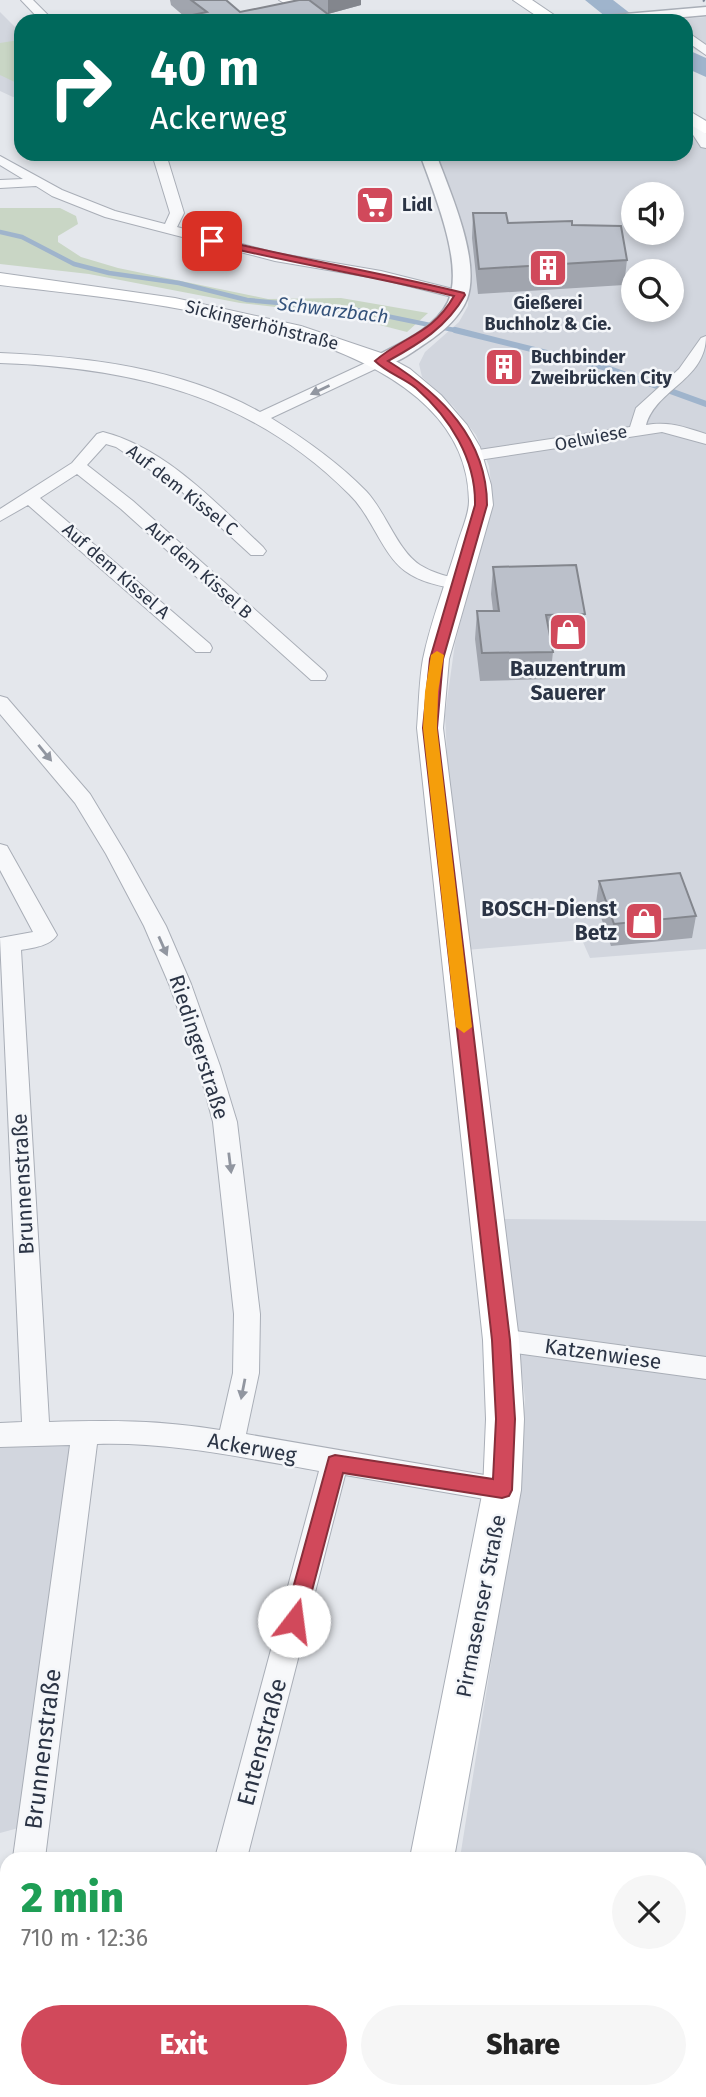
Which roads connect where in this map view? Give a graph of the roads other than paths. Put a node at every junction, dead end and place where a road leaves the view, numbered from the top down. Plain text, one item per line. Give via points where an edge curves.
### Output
1 (27, 0) edge
2 (285, 0) edge
3 (518, 4) edge
4 (706, 11) edge
5 (41, 14) edge
6 (310, 14) edge
7 (540, 14) edge
8 (683, 14) edge
9 (693, 124) edge
10 (706, 144) edge
11 (0, 160) edge
12 (161, 161) edge
13 (430, 161) edge
14 (39, 182) junction
15 (0, 184) edge
16 (168, 229) junction
17 (0, 279) edge
18 (460, 295) junction
19 (706, 341) edge
20 (0, 358) edge
21 (381, 361) junction
22 (677, 378) joint
23 (651, 401) joint
24 (259, 418) junction
25 (637, 429) junction
26 (706, 439) edge
27 (472, 456) junction
28 (78, 466) junction
29 (28, 496) junction
30 (0, 516) edge
31 (257, 551) dead end
32 (460, 585) junction
33 (203, 648) dead end
34 (318, 676) dead end
35 (0, 702) edge
36 (0, 851) edge
37 (5, 944) edge
38 (501, 1340) junction
39 (706, 1368) edge
40 (85, 1432) junction
41 (36, 1433) junction
42 (0, 1435) edge
43 (231, 1443) junction
44 (335, 1463) junction
45 (502, 1490) junction
46 (30, 1852) edge
47 (233, 1852) edge
48 (433, 1852) edge

1 - 5 street
2 - 6 street
3 - 7 main road
4 - 8 street
9 - 10 street
11 - 14 street
12 - 16 street via 177,213
13 - 18 street via 456,238
14 - 15 street
14 - 16 street via 87,206
16 - 18 street via 275,257 381,275
17 - 21 main road, Sickingerhöhstraße via 133,295 242,317 329,340
18 - 21 street via 424,336
19 - 22 street, Oelwiese
20 - 24 street via 82,364 139,376 211,395
21 -> 24 street
21 - 27 main road, Sickingerhöhstraße via 441,407
22 - 23 street, Oelwiese
23 - 25 street, Oelwiese
24 - 32 street via 351,486 382,523 404,561 418,572
25 - 26 street via 676,429
25 - 27 street, Oelwiese
27 - 32 main road, Sickingerhöhstraße via 481,483 481,505
28 - 29 street
28 - 31 street, Auf dem Kissel C via 103,437 130,445
28 - 34 street, Auf dem Kissel B
29 - 30 street
29 - 33 street, Auf dem Kissel A
32 - 38 main road, Pirmasenser Straße via 436,659 430,728
35 -> 43 street, Riedingerstraße via 83,799 116,854 155,926 209,1066 225,1122 247,1314 246,1373
36 - 37 street, Brunnenstraße via 46,935
37 - 41 street, Brunnenstraße
38 - 39 street, Katzenwiese
38 - 45 main road, Pirmasenser Straße
40 - 41 street, Ackerweg
40 - 43 street, Ackerweg via 159,1433
40 - 46 street, Brunnenstraße
41 - 42 street, Ackerweg
43 - 44 street, Ackerweg
44 - 45 street, Ackerweg
44 - 47 street, Entenstraße
45 - 48 main road, Pirmasenser Straße

